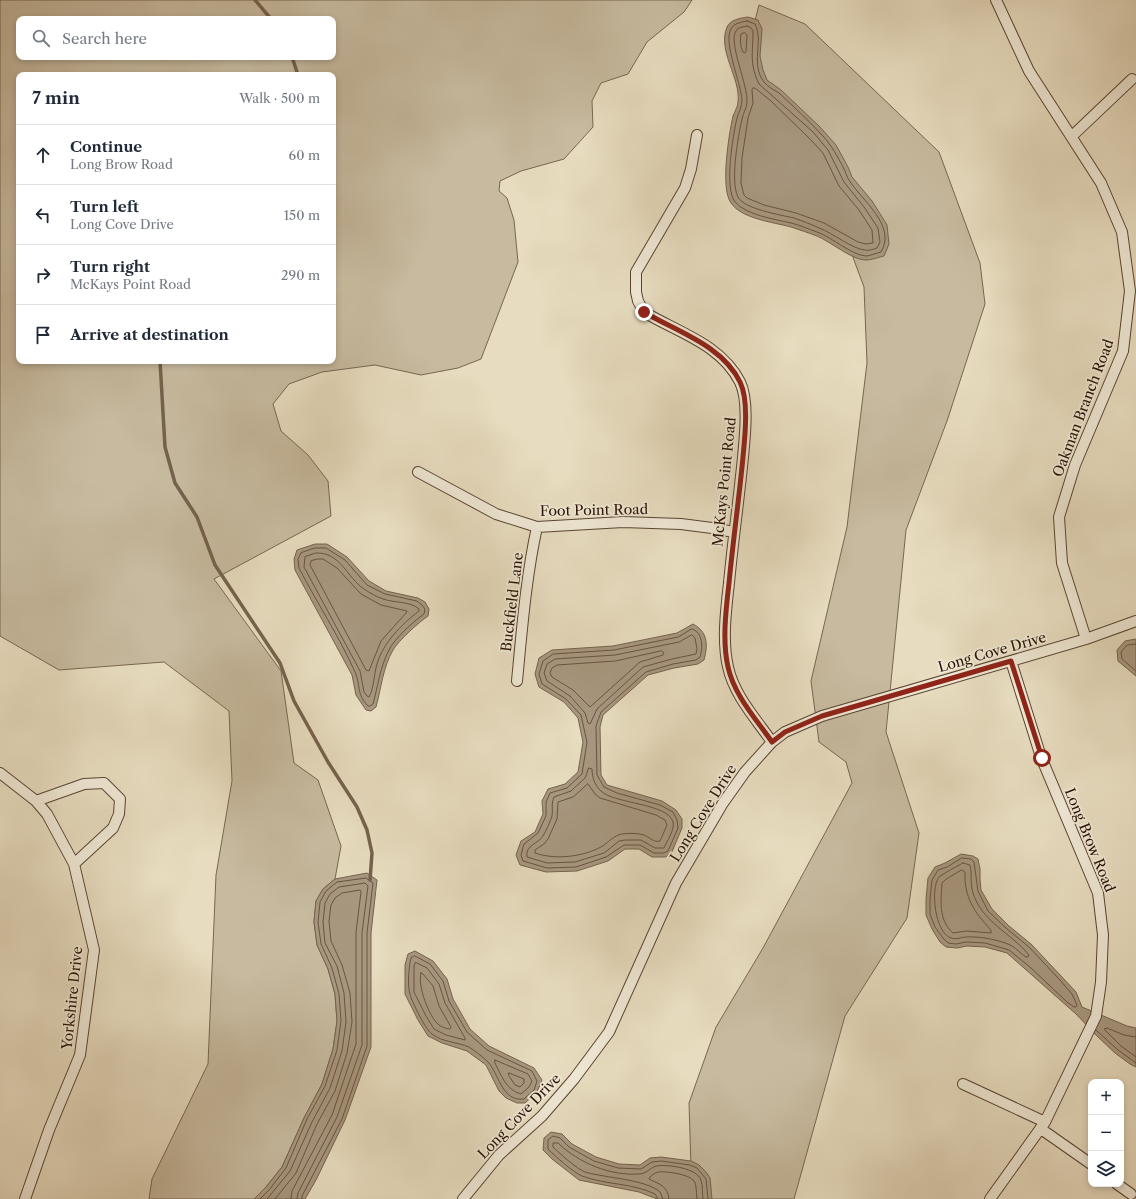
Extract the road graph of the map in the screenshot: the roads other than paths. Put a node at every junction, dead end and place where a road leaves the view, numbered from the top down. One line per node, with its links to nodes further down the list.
1 (996, 0): 4 (street, Oakman Branch Road)
2 (1132, 79): 4 (street)
3 (697, 135): 7 (street, McKays Point Road)
4 (1072, 136): 9 (street, Oakman Branch Road)
5 (418, 472): 6 (street, Foot Point Road)
6 (537, 527): 7 (street, Foot Point Road); 11 (street, Buckfield Lane)
7 (734, 532): 12 (street, McKays Point Road)
8 (1136, 621): 9 (street, Long Cove Drive)
9 (1086, 639): 10 (street, Long Cove Drive)
10 (1011, 661): 12 (street, Long Cove Drive); 17 (street, Long Brow Road)
11 (518, 681)
12 (772, 742): 22 (street, Long Cove Drive)
13 (0, 773): 14 (street, Yorkshire Drive)
14 (36, 801): 15 (street, Yorkshire Drive); 15 (street)
15 (74, 864): 21 (street, Yorkshire Drive)
16 (963, 1084): 17 (street)
17 (1043, 1125): 18 (street); 23 (street, Long Brow Road)
18 (1088, 1162)
19 (1121, 1187): 20 (street)
20 (1131, 1194)
21 (25, 1199)
22 (463, 1199)
23 (990, 1199)

